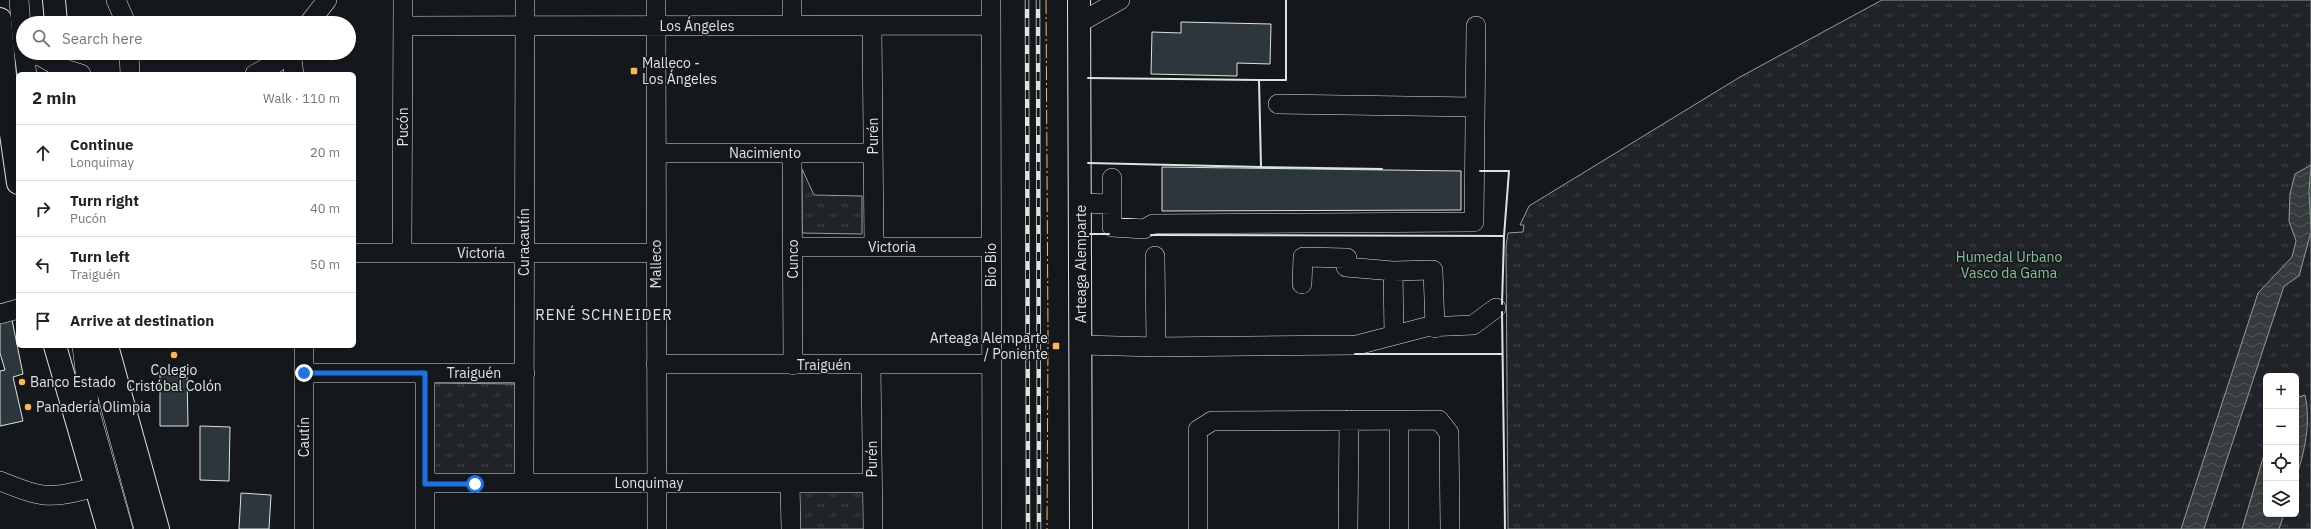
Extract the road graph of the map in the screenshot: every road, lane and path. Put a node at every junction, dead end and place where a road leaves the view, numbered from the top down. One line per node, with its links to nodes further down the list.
1 (18, 0): 12 (street)
2 (30, 0): 13 (street)
3 (116, 0): 14 (street)
4 (326, 0): 15 (street)
5 (403, 0): 17 (street, Pucón)
6 (524, 0): 18 (street, Curacautín)
7 (656, 0): 19 (street, Malleco)
8 (792, 0): 20 (street)
9 (991, 0): 22 (street, Bio Bio)
10 (1079, 0): 16 (main road, Arteaga Alemparte)
11 (1116, 1): 16 (street)
12 (21, 16)
13 (31, 16)
14 (123, 16)
15 (315, 16)
16 (1079, 23): 44 (main road, Arteaga Alemparte)
17 (403, 26): 18 (street, Los Ángeles); 50 (street, Pucón)
18 (524, 26): 19 (street, Los Ángeles); 51 (street, Curacautín)
19 (656, 26): 20 (street, Los Ángeles); 39 (street, Malleco)
20 (792, 26): 21 (street, Los Ángeles)
21 (872, 26): 22 (street, Los Ángeles); 41 (street, Purén)
22 (991, 26): 48 (street, Bio Bio)
23 (1476, 26): 38 (street)
24 (0, 28): 25 (street); 42 (main road)
25 (16, 41)
26 (28, 60): 32 (street)
27 (44, 60): 31 (street)
28 (129, 60): 34 (street)
29 (279, 60): 35 (street)
30 (292, 60): 36 (street)
31 (55, 67): 33 (street)
32 (27, 72)
33 (74, 72)
34 (130, 72)
35 (259, 72)
36 (294, 72)
37 (1278, 104): 38 (street)
38 (1474, 107): 45 (street)
39 (656, 153): 40 (street, Nacimiento); 52 (street, Malleco)
40 (792, 153): 41 (street, Nacimiento); 46 (street, Cunco)
41 (873, 153): 47 (street, Purén)
42 (16, 166)
43 (1112, 178): 45 (street)
44 (1080, 203): 45 (street); 61 (main road, Arteaga Alemparte)
45 (1112, 204)
46 (793, 247): 47 (street, Victoria); 69 (street, Cunco)
47 (874, 247): 48 (street, Victoria)
48 (991, 247): 71 (street, Bio Bio)
49 (356, 253): 50 (street, Victoria)
50 (402, 253): 51 (street, Victoria)
51 (524, 253): 52 (street, Victoria); 74 (street, Curacautín)
52 (656, 253): 68 (street, Malleco)
53 (1155, 256): 62 (street)
54 (1393, 271): 55 (street); 59 (street); 60 (street)
55 (1302, 284)
56 (1496, 308): 59 (street)
57 (16, 310): 58 (street)
58 (0, 314)
59 (1435, 328): 60 (street)
60 (1394, 335): 62 (street)
61 (1082, 345): 62 (street); 94 (main road, Arteaga Alemparte)
62 (1156, 347)
63 (56, 348): 83 (main road)
64 (82, 348): 85 (street)
65 (95, 348): 86 (street)
66 (108, 348): 87 (main road)
67 (304, 348): 72 (street, Cautín)
68 (656, 364): 69 (street, Traiguén); 79 (street, Malleco)
69 (793, 364): 70 (street, Traiguén)
70 (871, 364): 71 (street, Traiguén); 81 (street, Purén)
71 (992, 364): 93 (street, Bio Bio)
72 (304, 373): 73 (street, Traiguén); 88 (street, Cautín)
73 (425, 373): 74 (street, Traiguén); 82 (street)
74 (524, 373): 78 (street, Curacautín)
75 (1349, 420): 76 (street); 95 (street); 96 (street)
76 (1398, 420): 97 (street); 98 (street)
77 (0, 481): 83 (street)
78 (524, 483): 79 (street, Lonquimay); 82 (street, Lonquimay)
79 (657, 483): 80 (street, Lonquimay); 90 (street, Malleco)
80 (790, 483): 81 (street, Lonquimay); 91 (street)
81 (872, 483): 92 (street, Purén)
82 (425, 484): 89 (street)
83 (96, 487): 84 (main road)
84 (108, 529)
85 (123, 529)
86 (144, 529)
87 (158, 529)
88 (304, 529)
89 (425, 529)
90 (657, 529)
91 (791, 529)
92 (873, 529)
93 (992, 529)
94 (1081, 529)
95 (1198, 529)
96 (1348, 529)
97 (1399, 529)
98 (1450, 529)

